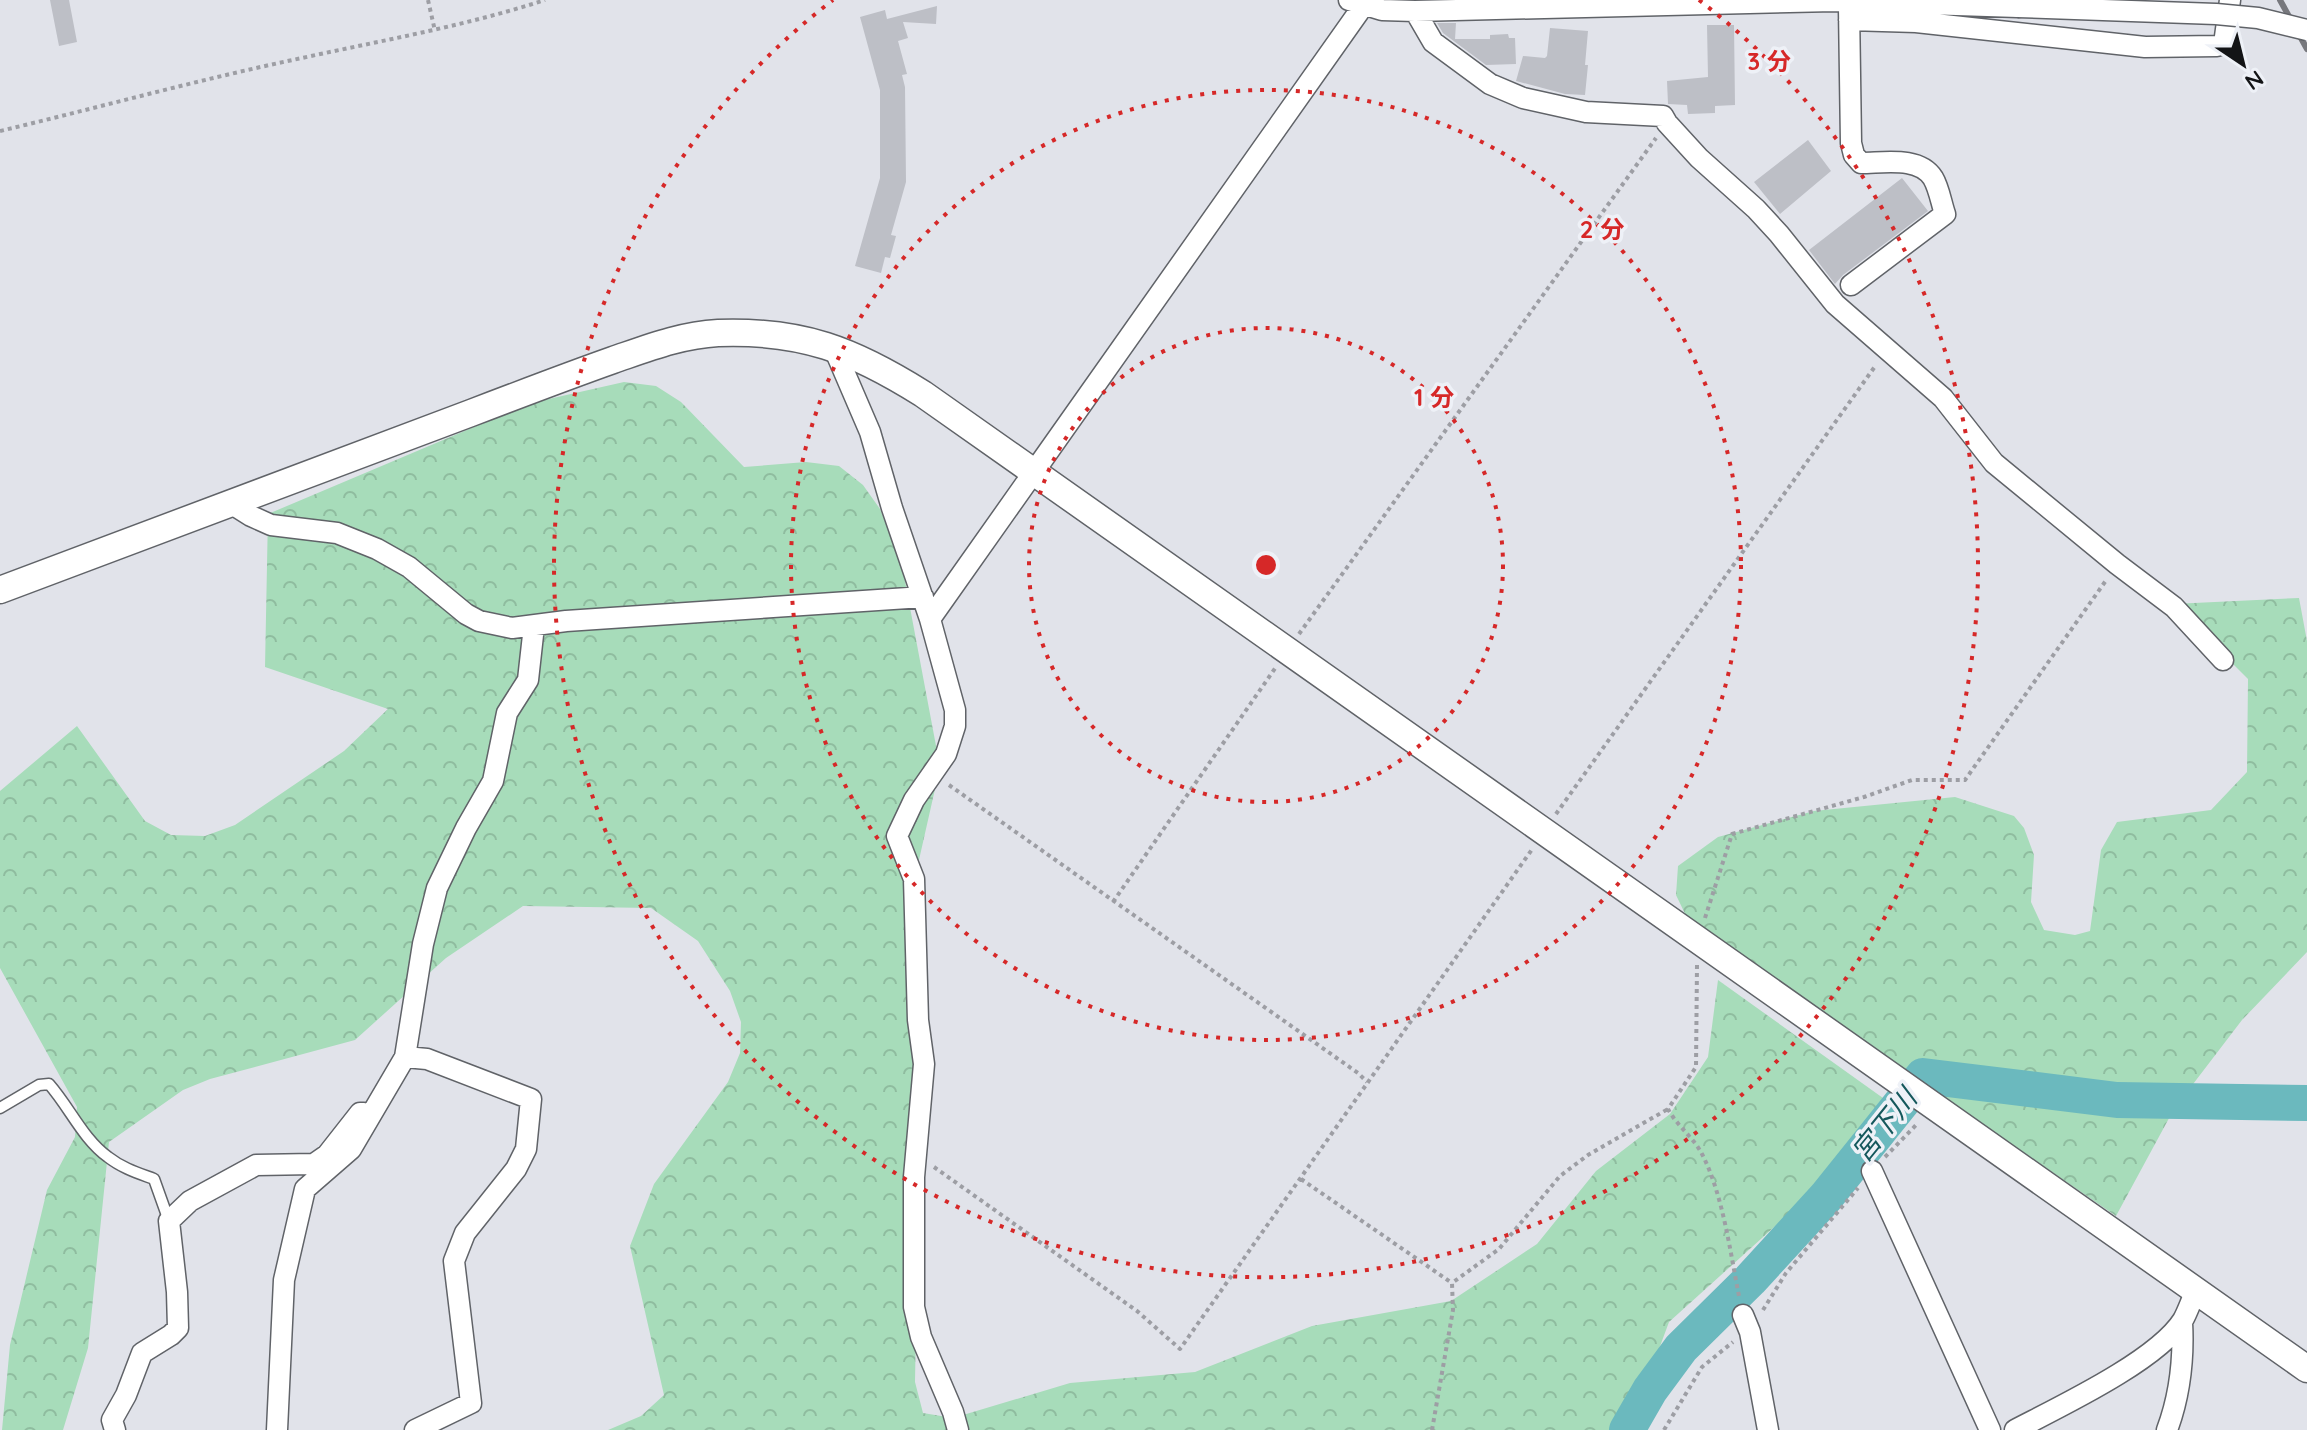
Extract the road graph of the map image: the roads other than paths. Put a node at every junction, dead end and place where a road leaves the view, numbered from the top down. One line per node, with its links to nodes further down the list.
1 (2230, 0): 5 (street)
2 (1713, 2): 4 (street); 5 (street)
3 (1369, 4): 6 (street); 10 (street)
4 (1526, 4): 6 (street)
5 (1852, 6): 7 (street, bridge); 8 (street)
6 (1415, 11): 16 (street)
7 (2307, 30)
8 (1851, 285)
9 (833, 346): 10 (street); 11 (street); 13 (street)
10 (1034, 473): 14 (street); 22 (street)
11 (232, 504): 12 (street); 15 (street)
12 (0, 590)
13 (923, 597): 14 (street); 15 (street)
14 (930, 619): 29 (street)
15 (534, 626): 17 (street)
16 (2223, 660)
17 (405, 1057): 19 (street); 28 (street)
18 (0, 1108): 21 (lane)
19 (374, 1113): 21 (street); 27 (street)
20 (1872, 1171): 31 (street)
21 (169, 1221): 26 (street)
22 (2196, 1291): 23 (street); 25 (street)
23 (2182, 1322): 32 (street); 33 (street)
24 (1746, 1324): 30 (street)
25 (2307, 1369)
26 (115, 1430)
27 (277, 1430)
28 (415, 1430)
29 (958, 1430)
30 (1768, 1430)
31 (1990, 1430)
32 (2015, 1430)
33 (2167, 1430)

